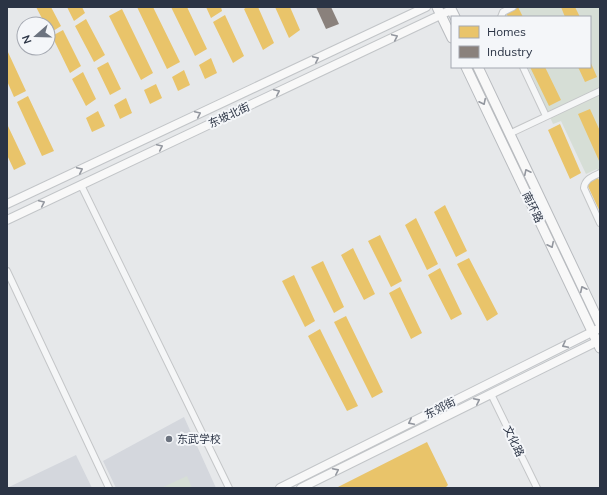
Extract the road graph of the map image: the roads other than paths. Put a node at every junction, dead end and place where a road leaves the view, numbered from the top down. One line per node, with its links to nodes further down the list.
1 (426, 7): 15 (main road, 东坡北街, one-way to 1)
2 (513, 7): 5 (street)
3 (439, 11): 4 (main road, 东坡北街); 6 (highway); 14 (main road, 东坡北街, one-way to 3)
4 (452, 11)
5 (501, 16)
6 (451, 36)
7 (466, 68): 20 (highway, 南环路, one-way to 20)
8 (478, 68): 12 (highway, 南环路)
9 (523, 68): 11 (street)
10 (600, 91): 11 (street)
11 (546, 116): 12 (street)
12 (509, 134): 19 (highway, 南环路, one-way to 12)
13 (600, 173): 17 (street)
14 (81, 185): 16 (main road, 东坡北街, one-way to 14); 24 (street)
15 (7, 204)
16 (7, 220)
17 (600, 223)
18 (7, 271): 23 (street)
19 (600, 324)
20 (596, 330): 21 (highway, 南环路); 25 (main road, 东郊街, one-way to 25)
21 (599, 343): 22 (main road, 东郊街)
22 (491, 394): 26 (main road, 东郊街, one-way to 22); 27 (street, 文化路)
23 (109, 488)
24 (229, 488)
25 (280, 488)
26 (301, 488)
27 (537, 488)

